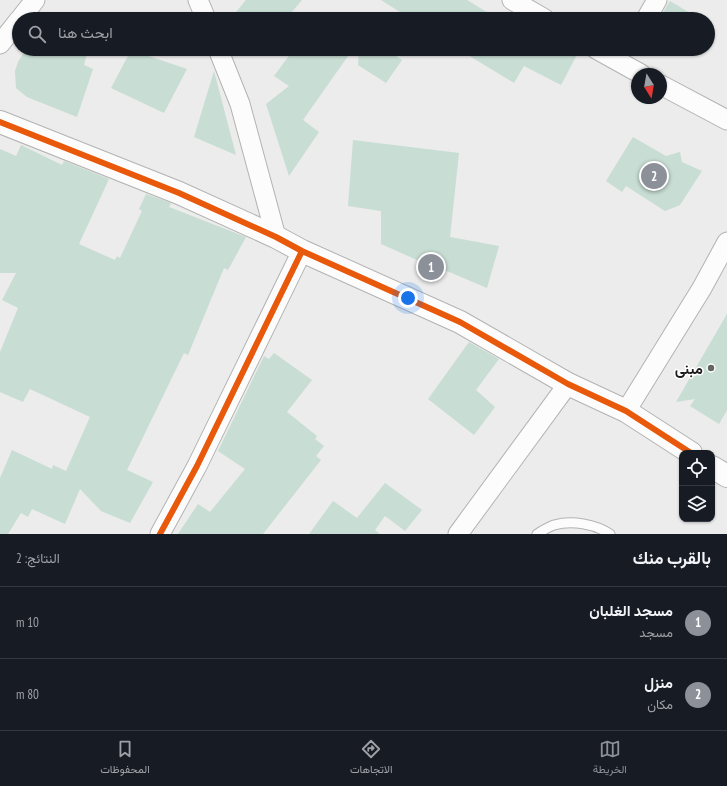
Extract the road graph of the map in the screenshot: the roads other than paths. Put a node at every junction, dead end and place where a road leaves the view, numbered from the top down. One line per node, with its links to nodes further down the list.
1 (36, 0): 5 (street)
2 (198, 0): 6 (street)
3 (512, 0): 7 (street)
4 (657, 0): 8 (street)
5 (26, 12)
6 (203, 12)
7 (533, 12)
8 (650, 12)
9 (12, 30): 10 (street)
10 (0, 44)
11 (221, 56): 17 (street)
12 (624, 56): 13 (street)
13 (635, 68)
14 (667, 88): 15 (street)
15 (727, 120)
16 (0, 122): 17 (street)
17 (276, 237): 19 (street)
18 (727, 242): 21 (street)
19 (302, 252): 20 (street); 25 (street)
20 (568, 384): 21 (street); 26 (street)
21 (626, 410): 22 (street)
22 (686, 450)
23 (715, 469): 24 (street)
24 (727, 476)
25 (160, 534)
26 (458, 534)
27 (537, 534): 28 (lane)
28 (610, 534)

